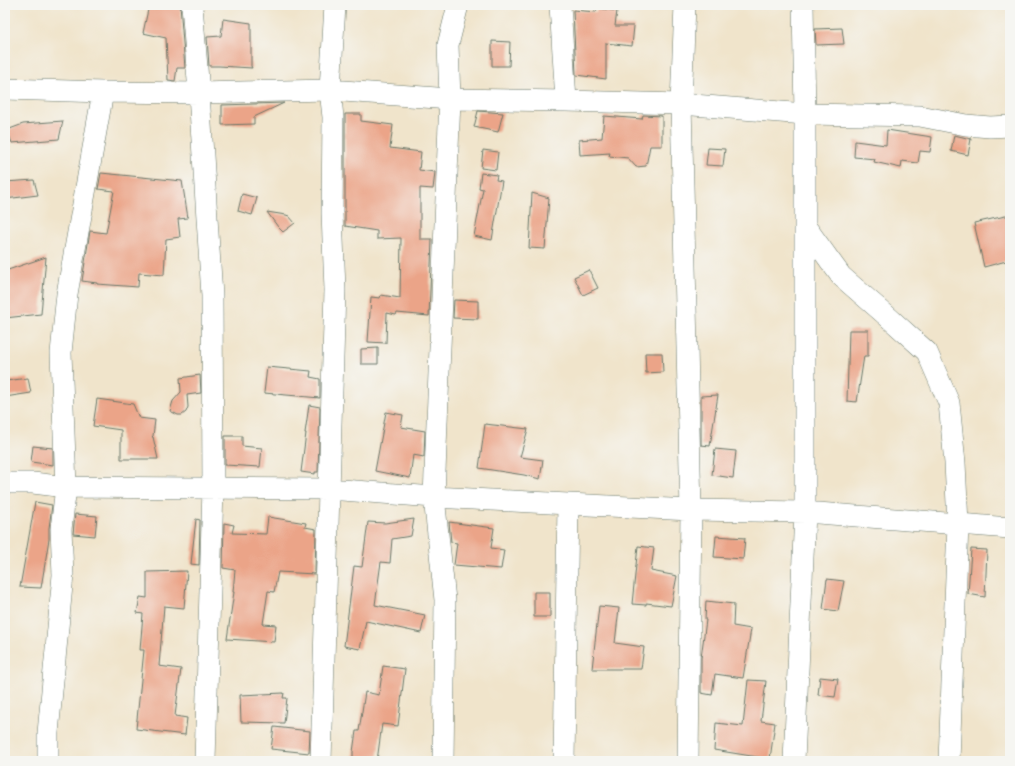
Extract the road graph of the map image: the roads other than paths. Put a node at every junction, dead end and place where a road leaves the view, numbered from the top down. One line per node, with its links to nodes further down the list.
1 (192, 5): 10 (street)
2 (335, 5): 8 (street)
3 (458, 5): 11 (street)
4 (560, 5): 12 (street)
5 (685, 5): 13 (street)
6 (802, 5): 14 (street)
7 (5, 89): 9 (street)
8 (330, 90): 10 (street); 11 (street); 20 (street)
9 (103, 92): 10 (street); 18 (street)
10 (199, 93): 19 (street)
11 (450, 99): 12 (street); 21 (street)
12 (566, 101): 13 (street)
13 (681, 104): 14 (street); 23 (street)
14 (805, 114): 15 (street); 16 (street)
15 (1010, 126)
16 (805, 226): 24 (street); 25 (street)
17 (5, 483): 18 (street)
18 (66, 487): 19 (street); 27 (street)
19 (212, 488): 20 (street); 28 (street)
20 (329, 489): 21 (street); 29 (street)
21 (434, 497): 22 (street); 30 (street)
22 (568, 504): 23 (street); 31 (street)
23 (691, 510): 24 (street); 32 (street)
24 (805, 512): 25 (street); 33 (street)
25 (958, 524): 26 (street); 34 (street)
26 (1010, 528)
27 (48, 761)
28 (205, 761)
29 (321, 761)
30 (443, 761)
31 (564, 761)
32 (688, 761)
33 (794, 761)
34 (949, 761)

